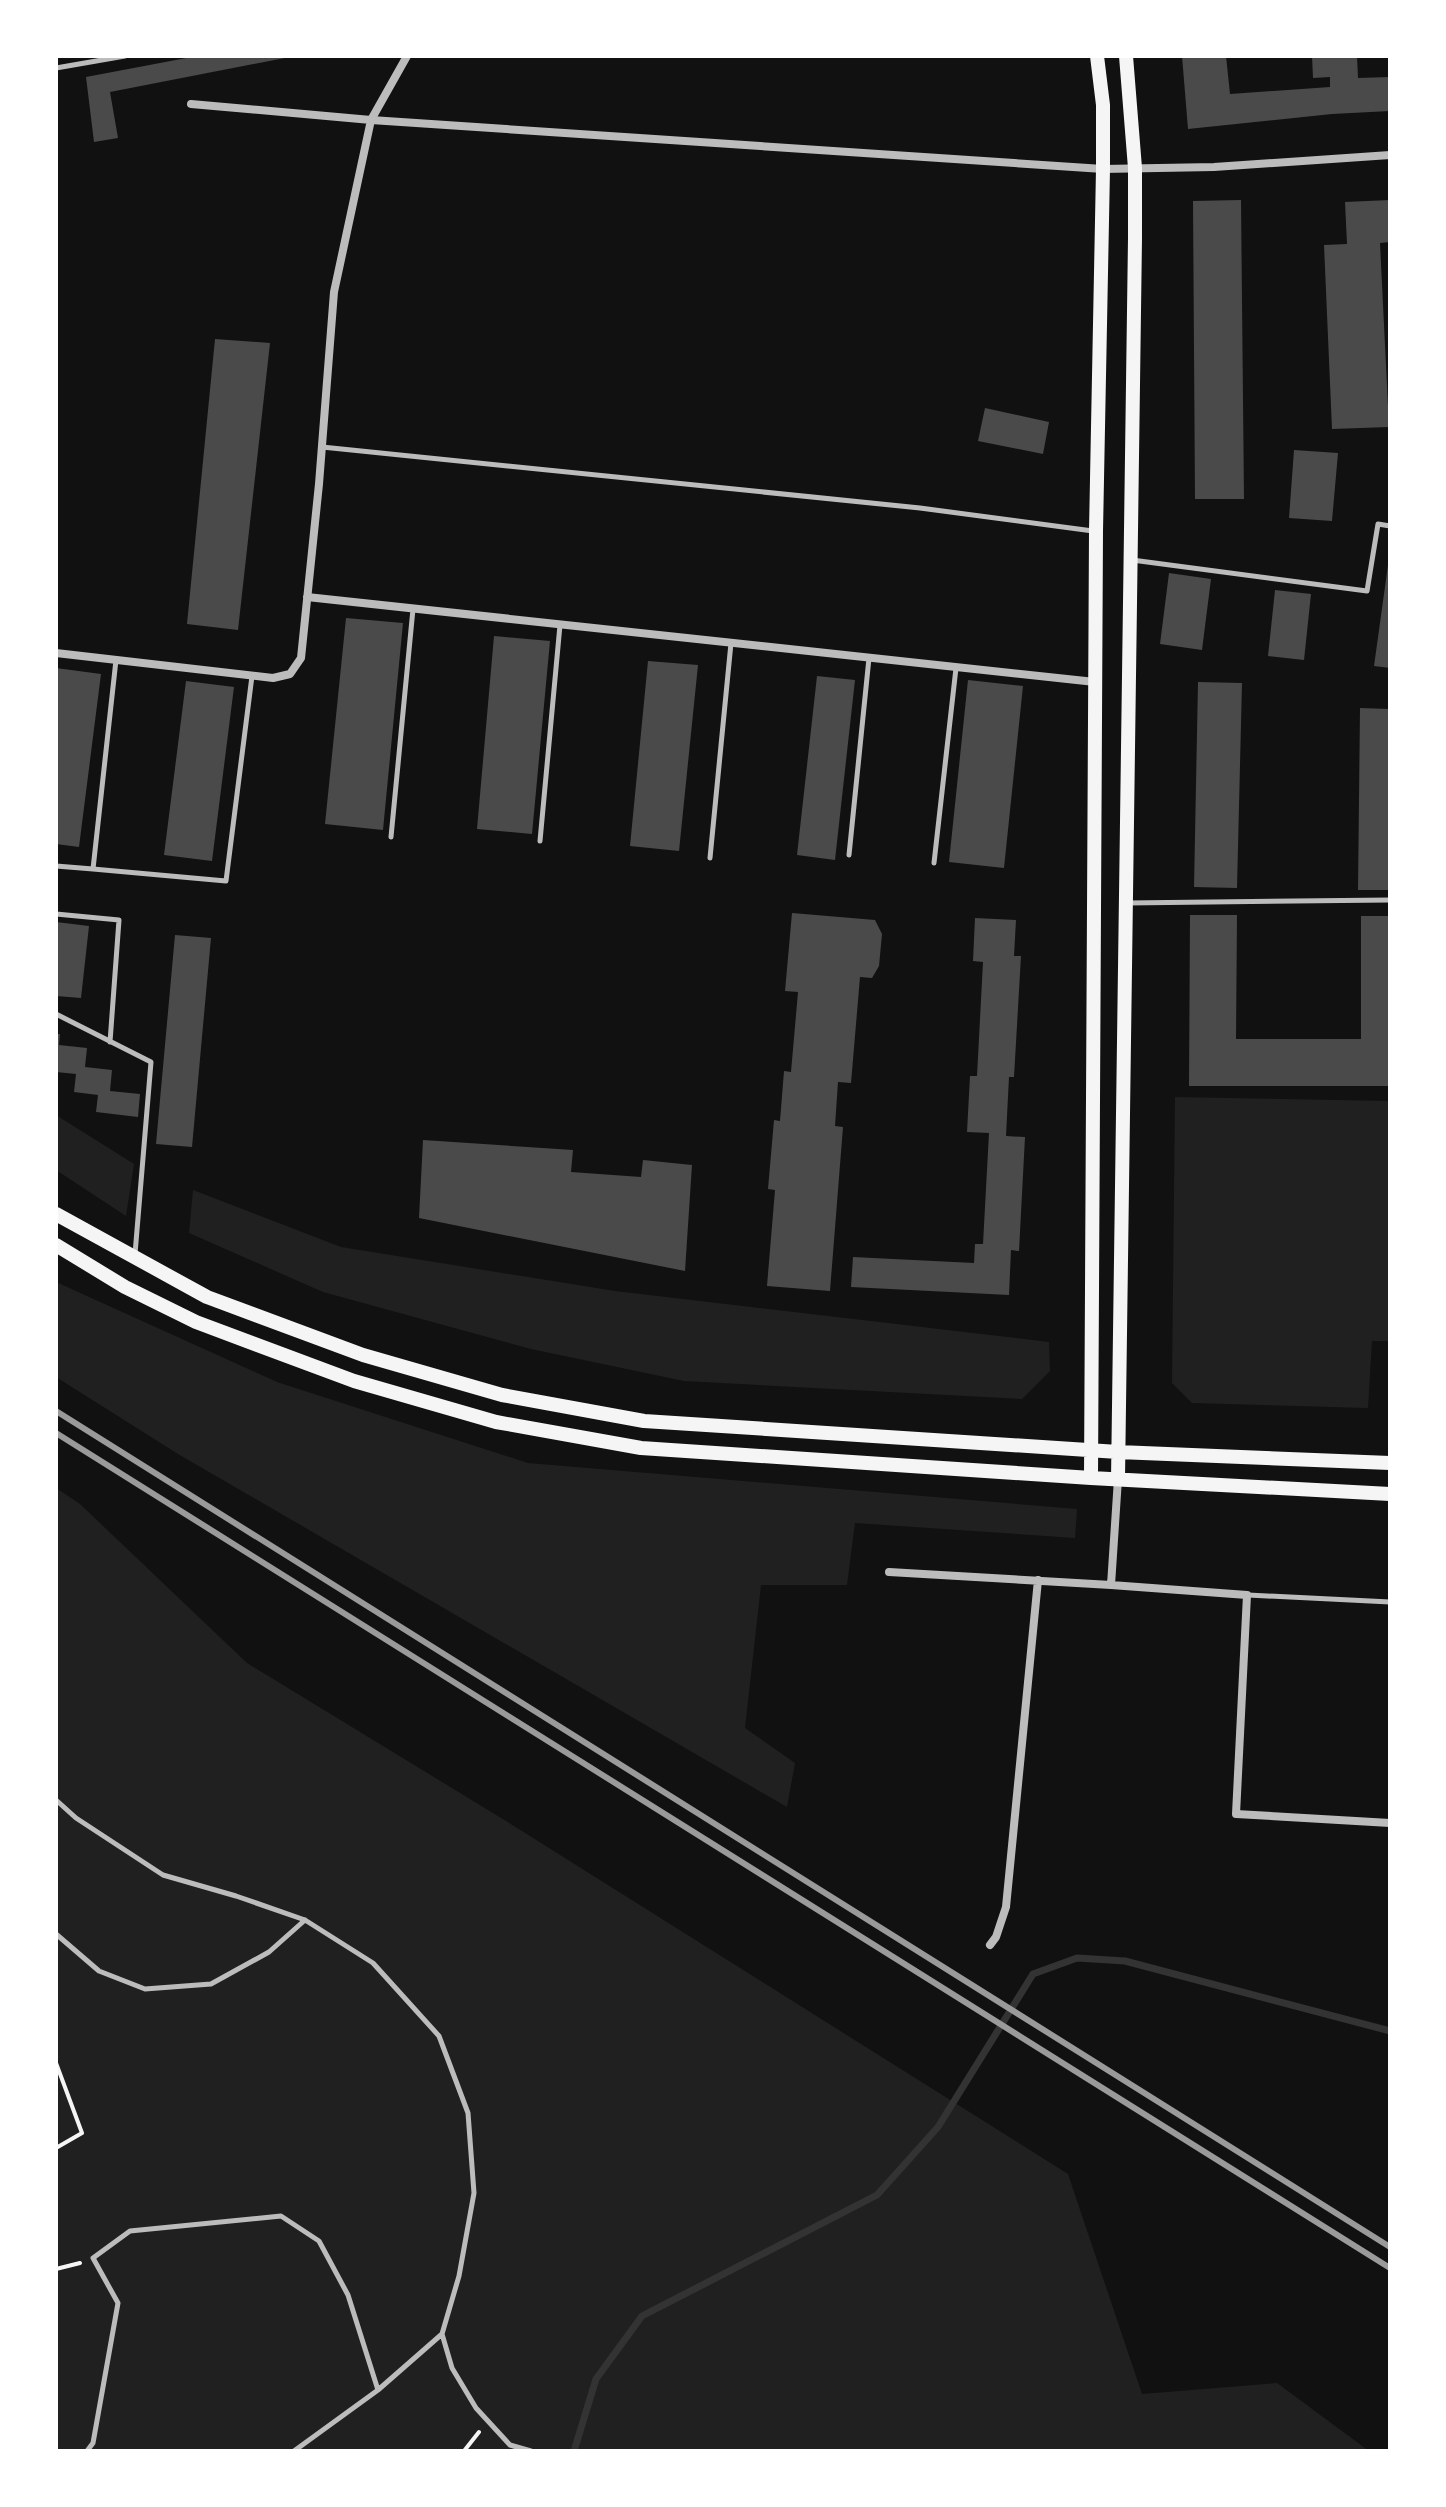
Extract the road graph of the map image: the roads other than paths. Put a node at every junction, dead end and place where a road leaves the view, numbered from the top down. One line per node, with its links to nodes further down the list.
1 (125, 56): 5 (lane)
2 (407, 56): 7 (street)
3 (1097, 56): 10 (main road)
4 (1126, 56): 9 (main road)
5 (56, 68)
6 (191, 104): 7 (street)
7 (371, 120): 10 (street); 11 (street)
8 (1390, 155): 9 (street)
9 (1135, 168): 10 (street); 14 (main road)
10 (1103, 169): 13 (main road)
11 (322, 447): 13 (lane); 15 (street)
12 (1390, 526): 14 (lane)
13 (1096, 531): 24 (main road)
14 (1131, 560): 33 (main road)
15 (307, 597): 16 (street); 23 (street)
16 (413, 609): 17 (street); 25 (lane)
17 (560, 625): 18 (street); 26 (lane)
18 (731, 642): 20 (street); 28 (lane)
19 (56, 653): 21 (street)
20 (869, 658): 22 (street); 27 (lane)
21 (116, 660): 23 (street); 31 (lane)
22 (956, 667): 24 (street); 29 (lane)
23 (252, 675): 31 (lane)
24 (1095, 682): 40 (main road)
25 (391, 837)
26 (540, 841)
27 (849, 855)
28 (710, 858)
29 (934, 863)
30 (56, 866): 31 (lane)
31 (93, 869)
32 (1390, 900): 33 (lane)
33 (1126, 903): 41 (main road)
34 (56, 914): 36 (lane)
35 (56, 1014): 36 (lane)
36 (110, 1042): 39 (lane)
37 (56, 1214): 39 (main road)
38 (56, 1245): 43 (main road)
39 (134, 1259): 40 (main road)
40 (1091, 1450): 41 (main road); 43 (main road)
41 (1118, 1452): 42 (main road); 44 (main road)
42 (1390, 1463)
43 (1091, 1478): 44 (main road)
44 (1118, 1479): 45 (main road); 48 (street)
45 (1390, 1494)
46 (889, 1572): 47 (street)
47 (1038, 1580): 48 (street); 55 (street)
48 (1111, 1585): 49 (street)
49 (1247, 1595): 50 (lane); 52 (street)
50 (1390, 1602)
51 (56, 1800): 53 (lane)
52 (1390, 1823)
53 (305, 1920): 54 (lane); 56 (lane)
54 (56, 1934)
55 (990, 1945)
56 (442, 2334): 57 (lane); 60 (lane)
57 (378, 2390): 58 (lane); 59 (lane)
58 (87, 2451)
59 (294, 2451)
60 (531, 2451)

